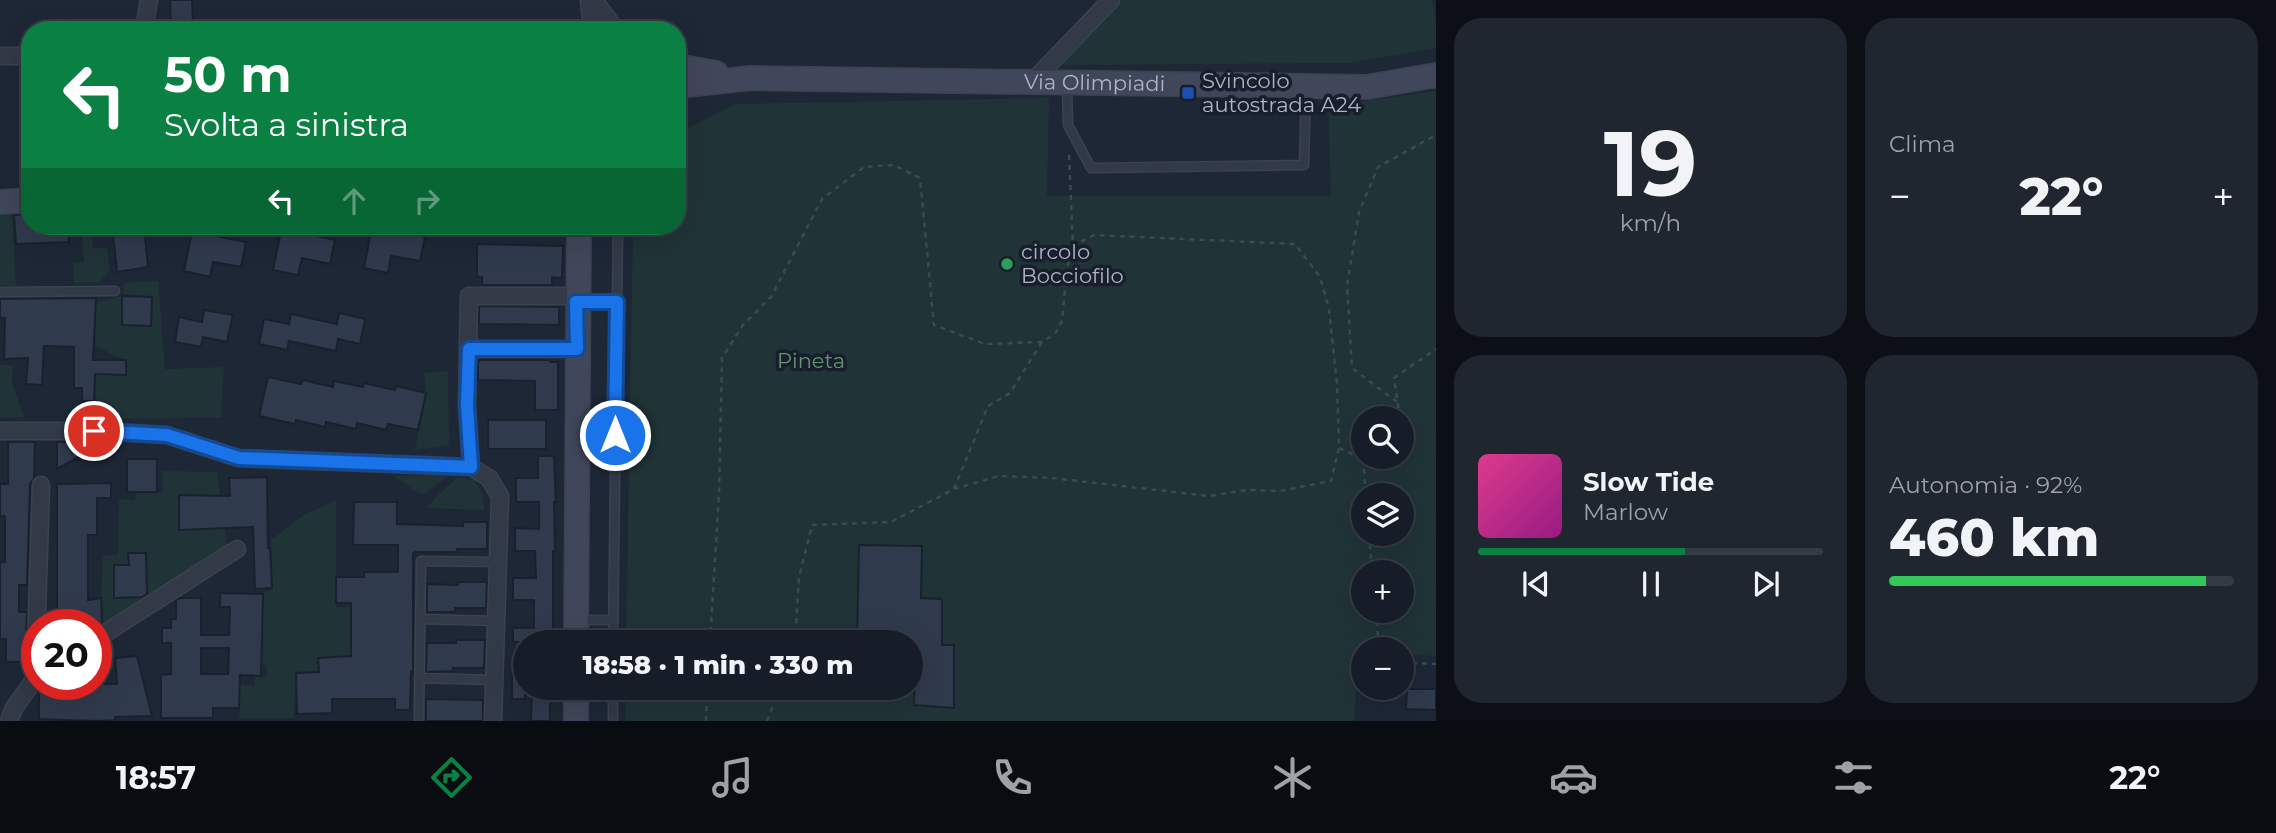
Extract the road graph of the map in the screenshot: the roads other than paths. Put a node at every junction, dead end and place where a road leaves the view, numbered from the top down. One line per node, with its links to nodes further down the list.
1 (149, 0): 5 (street)
2 (589, 0): 6 (street)
3 (594, 0): 7 (street)
4 (1111, 0): 13 (street)
5 (146, 21)
6 (591, 21)
7 (609, 21)
8 (0, 56): 9 (street)
9 (21, 56)
10 (686, 67): 12 (street, Via Olimpiadi)
11 (1436, 75): 16 (street, Via Olimpiadi)
12 (751, 78): 13 (street, Via Olimpiadi); 15 (street, Via Olimpiadi)
13 (1032, 82): 14 (street, Via Olimpiadi)
14 (1067, 83): 16 (street, Via Olimpiadi); 16 (lane)
15 (686, 85)
16 (1306, 86)
17 (21, 201): 18 (street)
18 (0, 202)
19 (579, 235): 23 (street)
20 (618, 235): 24 (lane)
21 (115, 291): 22 (lane)
22 (0, 292)
23 (577, 299): 24 (lane); 25 (street); 26 (street)
24 (617, 302): 34 (lane)
25 (469, 349): 26 (street); 28 (street)
26 (577, 349): 37 (street)
27 (0, 431): 28 (street)
28 (471, 467): 31 (street)
29 (41, 485): 32 (street)
30 (237, 549): 36 (street)
31 (499, 562): 33 (lane); 35 (street)
32 (38, 609)
33 (420, 620): 35 (lane); 40 (lane)
34 (613, 620): 38 (lane); 39 (lane)
35 (497, 621): 41 (street)
36 (112, 629)
37 (576, 630)
38 (579, 630)
39 (613, 630)
40 (419, 678): 41 (lane); 46 (lane)
41 (495, 680): 47 (street)
42 (21, 698): 45 (street)
43 (576, 700): 48 (street)
44 (613, 700): 49 (lane)
45 (9, 721)
46 (419, 721)
47 (493, 721)
48 (576, 721)
49 (613, 721)

